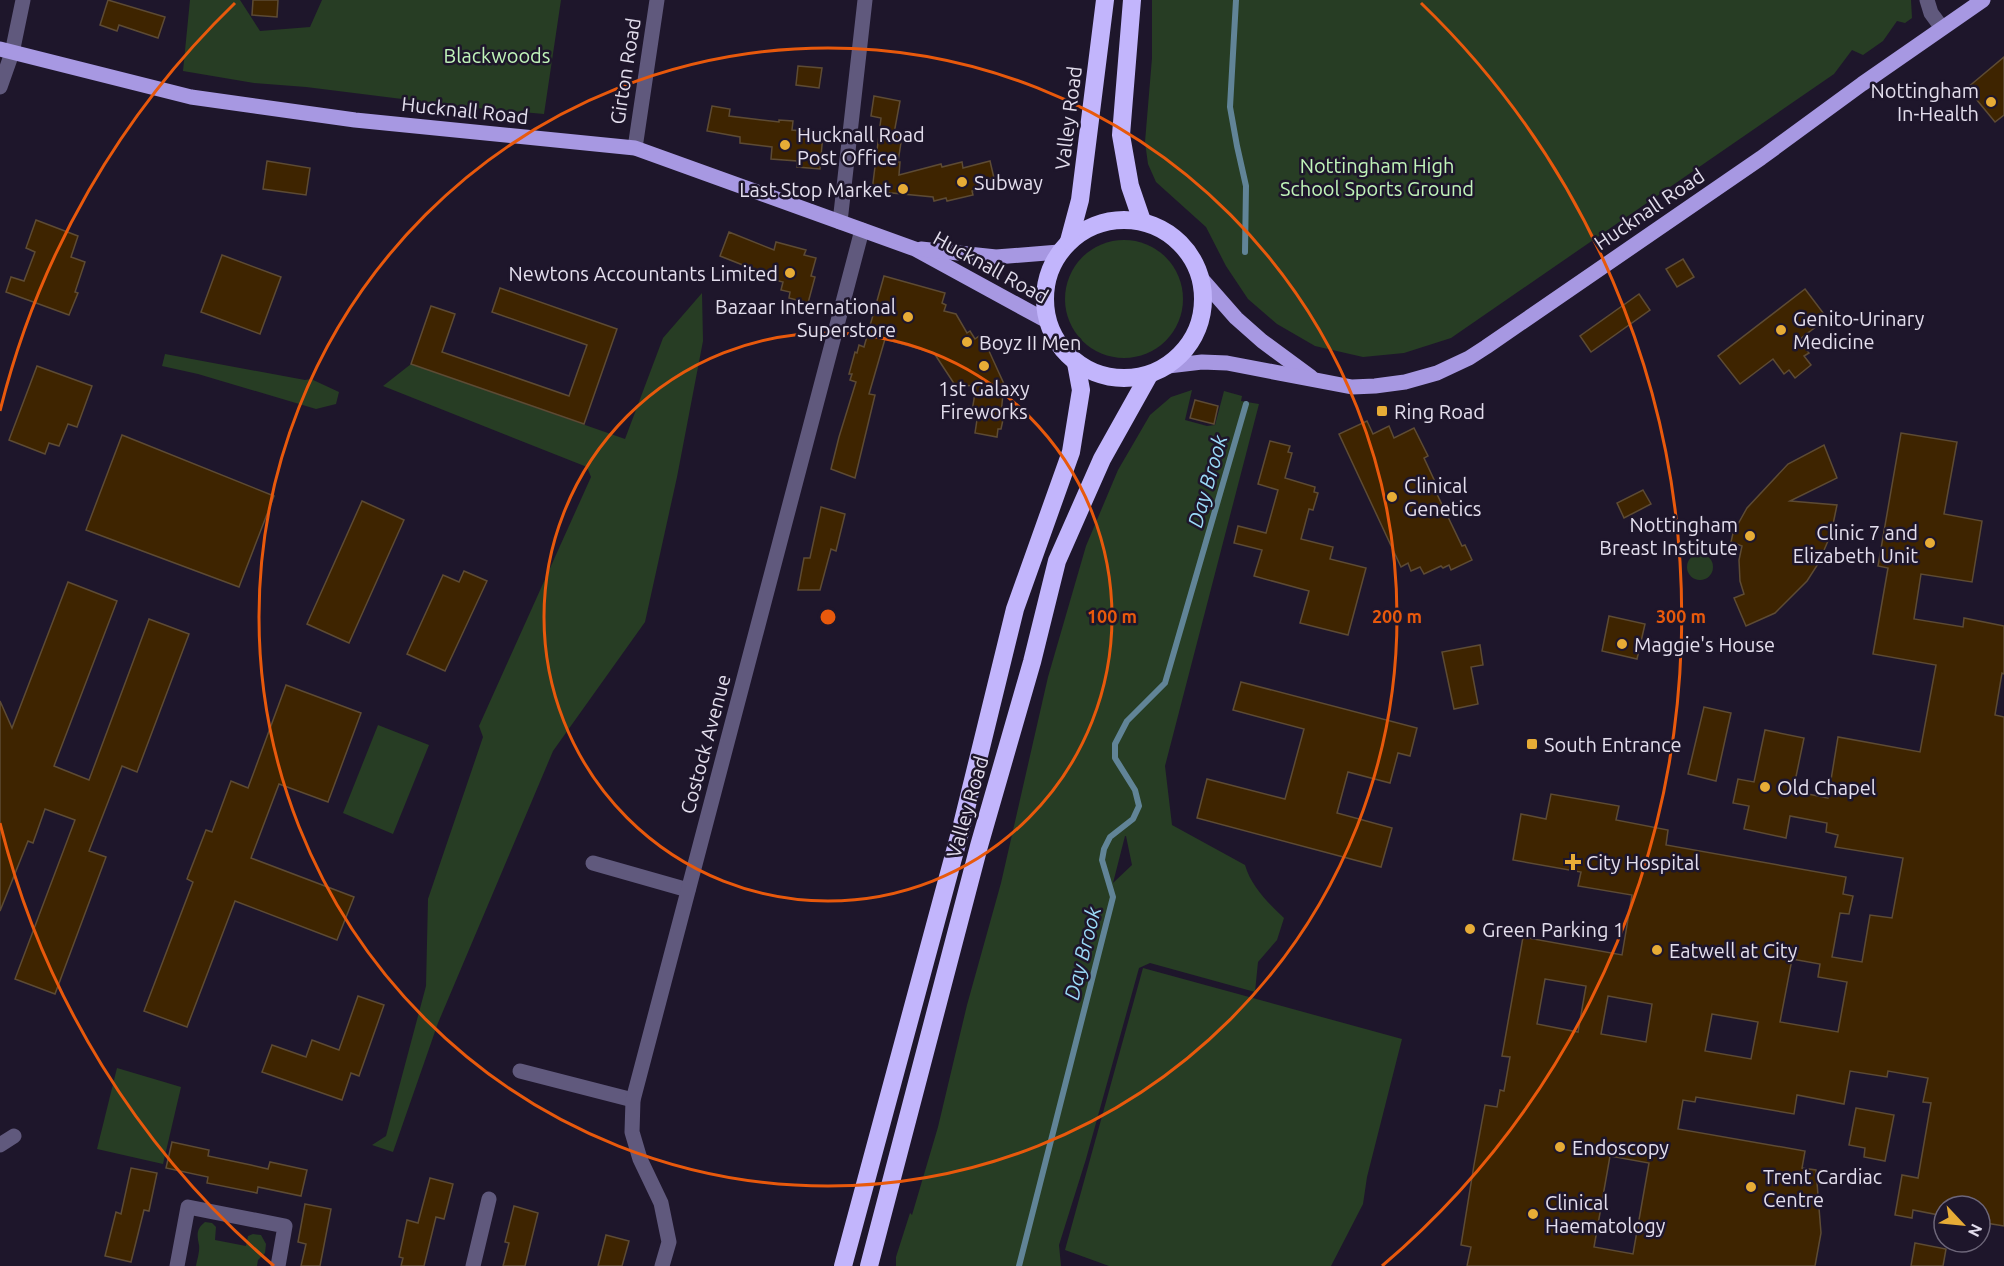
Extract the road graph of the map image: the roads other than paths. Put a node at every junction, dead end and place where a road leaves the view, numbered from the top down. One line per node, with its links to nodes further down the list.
1 (22, 0): 9 (street)
2 (657, 0): 11 (street, Girton Road)
3 (865, 0): 13 (street)
4 (1105, 0): 15 (highway, Valley Road)
5 (1132, 0): 12 (highway)
6 (1927, 0): 8 (street)
7 (1983, 0): 8 (main road, Hucknall Road)
8 (1942, 28): 22 (main road, Hucknall Road)
9 (6, 51): 10 (street); 11 (main road, Hucknall Road)
10 (0, 87)
11 (634, 148): 13 (main road, Hucknall Road)
12 (1142, 221): 15 (highway); 17 (highway)
13 (840, 222): 14 (main road, Hucknall Road)
14 (862, 230): 16 (main road, Hucknall Road); 24 (street, Costock Avenue)
15 (1064, 246): 16 (main road, Hucknall Road); 18 (highway)
16 (915, 249): 18 (main road, Hucknall Road)
17 (1200, 277): 20 (highway); 22 (main road, Hucknall Road)
18 (1047, 321): 19 (highway)
19 (1076, 363): 21 (highway); 34 (highway, Valley Road)
20 (1168, 366): 21 (highway); 22 (main road, Hucknall Road)
21 (1149, 375): 35 (highway, Valley Road)
22 (1313, 379)
23 (593, 863): 24 (street)
24 (688, 890): 26 (street, Costock Avenue)
25 (520, 1071): 26 (street)
26 (633, 1100): 33 (street, Costock Avenue)
27 (14, 1136): 28 (street)
28 (0, 1145)
29 (489, 1199): 32 (street)
30 (177, 1266): 31 (street)
31 (278, 1266)
32 (473, 1266)
33 (662, 1266)
34 (843, 1266)
35 (869, 1266)

